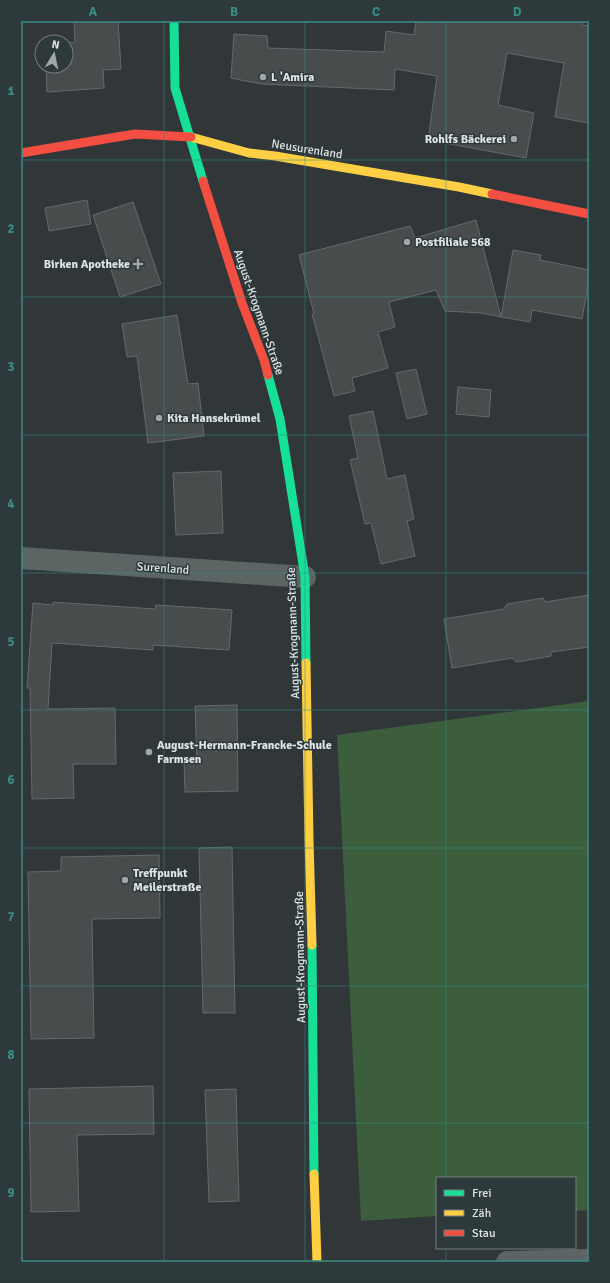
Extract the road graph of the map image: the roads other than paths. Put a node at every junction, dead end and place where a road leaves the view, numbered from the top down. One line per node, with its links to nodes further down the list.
1 (174, 21): 2 (main road, August-Krogmann-Straße)
2 (189, 138): 3 (main road, Neusurenland); 4 (main road, Neusurenland); 6 (main road, August-Krogmann-Straße)
3 (21, 153)
4 (589, 214)
5 (21, 558): 6 (street, Surenland)
6 (305, 577): 8 (main road, August-Krogmann-Straße)
7 (589, 1260): 9 (street)
8 (317, 1262)
9 (507, 1262)

